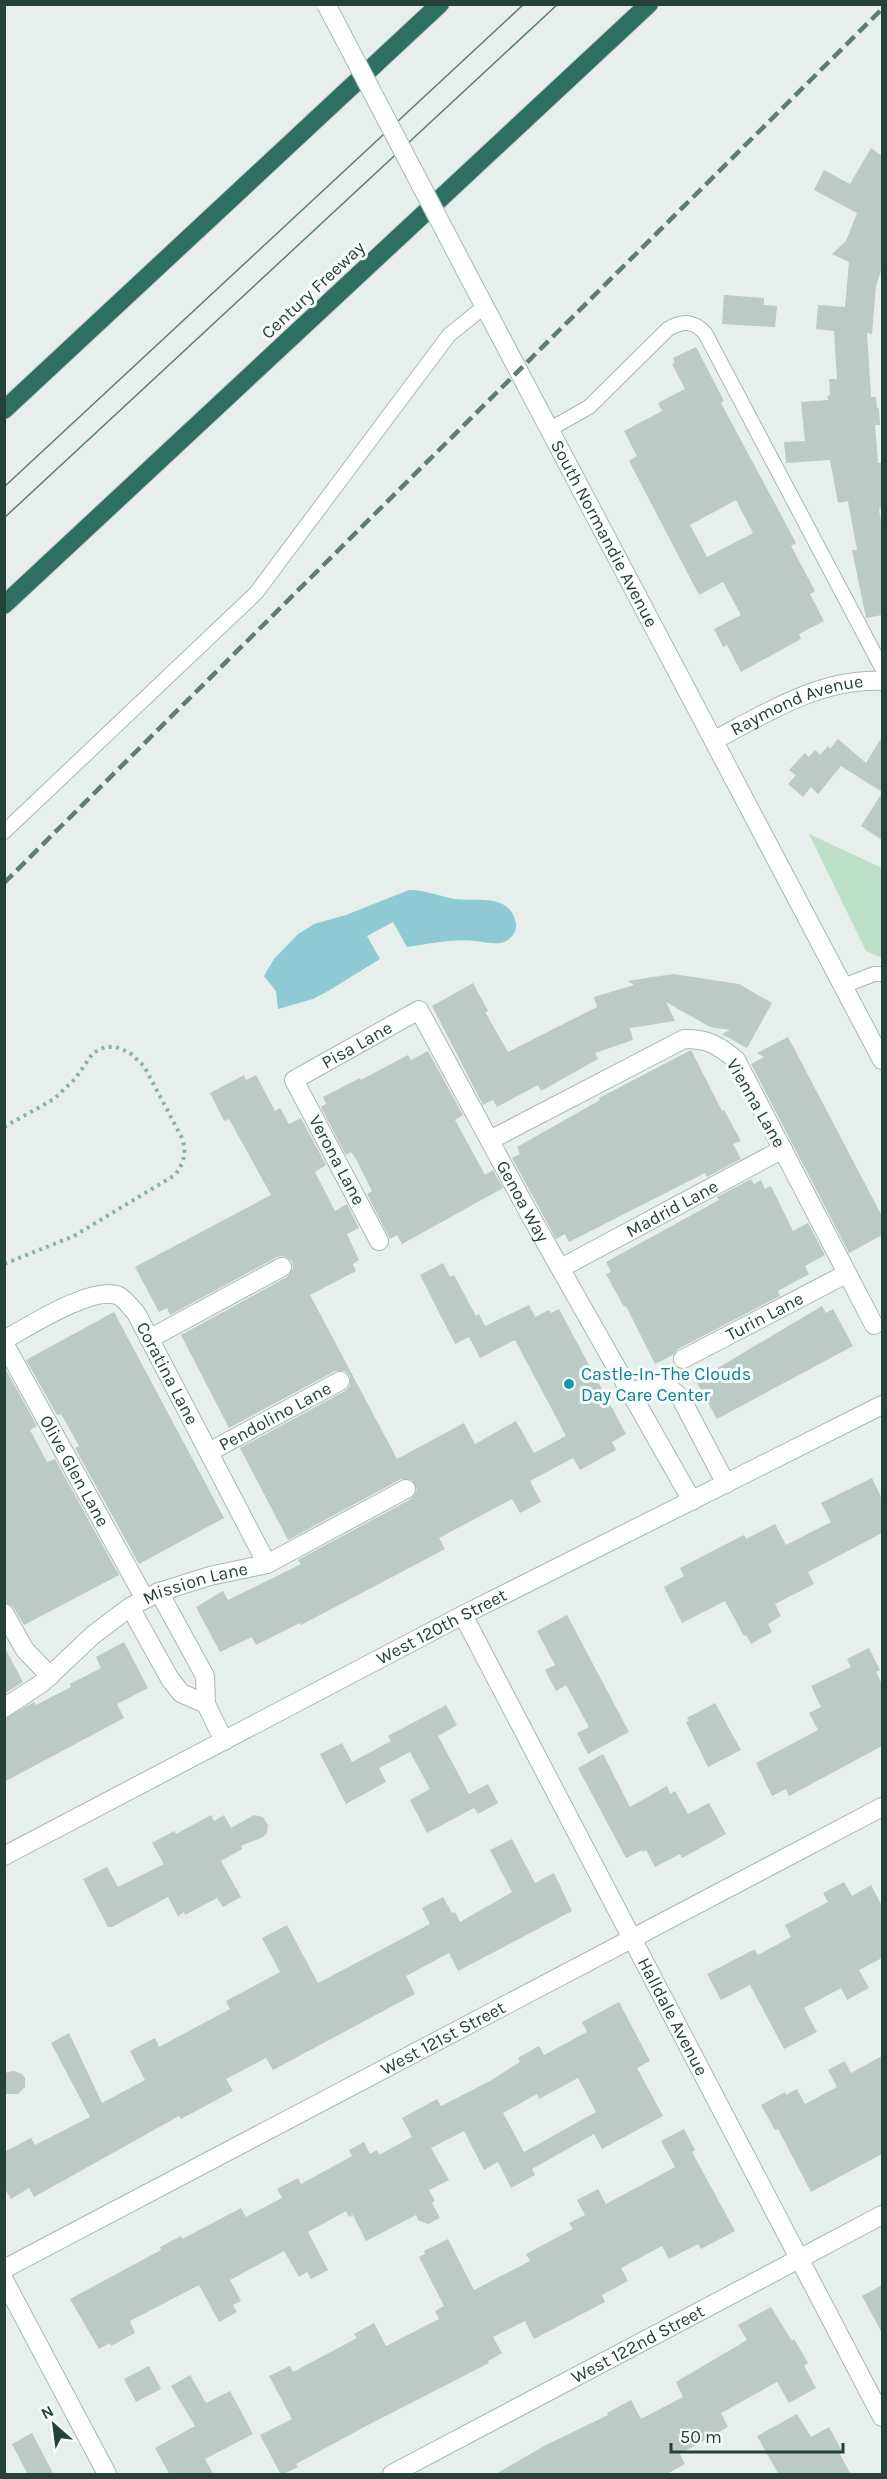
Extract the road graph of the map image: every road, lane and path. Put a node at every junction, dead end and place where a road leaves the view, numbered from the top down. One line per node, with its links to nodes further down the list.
1 (326, 4): 4 (street, South Normandie Avenue, bridge)
2 (440, 4): 5 (highway)
3 (650, 4): 7 (highway, Century Freeway)
4 (485, 306): 6 (street, South Normandie Avenue); 11 (lane)
5 (4, 410)
6 (550, 429): 8 (lane); 10 (street, South Normandie Avenue)
7 (4, 605)
8 (882, 668)
9 (882, 681): 10 (street, Raymond Avenue)
10 (715, 740): 13 (street, South Normandie Avenue)
11 (4, 832)
12 (882, 974): 13 (lane)
13 (843, 986): 15 (street, South Normandie Avenue)
14 (419, 1010): 16 (street, Pisa Lane); 18 (street, Genoa Way)
15 (882, 1060)
16 (294, 1080): 20 (street, Verona Lane)
17 (4, 1127): 21 (path)
18 (490, 1140): 19 (street, Vienna Lane); 23 (street, Genoa Way)
19 (783, 1149): 23 (street, Madrid Lane); 24 (street, Vienna Lane)
20 (379, 1241)
21 (4, 1264)
22 (282, 1267): 26 (street)
23 (561, 1268): 30 (street, Genoa Way)
24 (846, 1274): 25 (street, Vienna Lane); 28 (street, Turin Lane)
25 (874, 1325)
26 (149, 1339): 27 (street, Coratina Lane); 32 (street, Coratina Lane)
27 (4, 1341): 37 (street, Olive Glen Lane)
28 (683, 1359)
29 (340, 1381): 32 (street, Pendolino Lane)
30 (630, 1392): 33 (street); 35 (street, Genoa Way)
31 (882, 1405): 33 (street, West 120th Street)
32 (209, 1452): 36 (street, Coratina Lane)
33 (726, 1484): 35 (street, West 120th Street)
34 (406, 1489): 36 (street, Mission Lane)
35 (692, 1501): 39 (street, West 120th Street)
36 (267, 1564): 37 (street, Mission Lane)
37 (144, 1599): 40 (street, Mission Lane); 41 (street, Olive Glen Lane); 41 (street, Olive Glen Lane)
38 (4, 1613): 40 (street)
39 (463, 1615): 43 (street, West 120th Street); 46 (street, Halldale Avenue)
40 (50, 1676): 42 (street, Mission Lane)
41 (206, 1704): 43 (street, Olive Glen Lane)
42 (4, 1708)
43 (224, 1741): 45 (street, West 120th Street)
44 (882, 1807): 46 (street, West 121st Street)
45 (4, 1856)
46 (632, 1938): 48 (street, Halldale Avenue); 49 (street, West 121st Street)
47 (882, 2215): 48 (street, West 122nd Street)
48 (800, 2260): 51 (street, Halldale Avenue); 53 (street, West 122nd Street)
49 (4, 2269)
50 (4, 2280): 52 (street)
51 (882, 2417)
52 (107, 2475)
53 (392, 2475)

